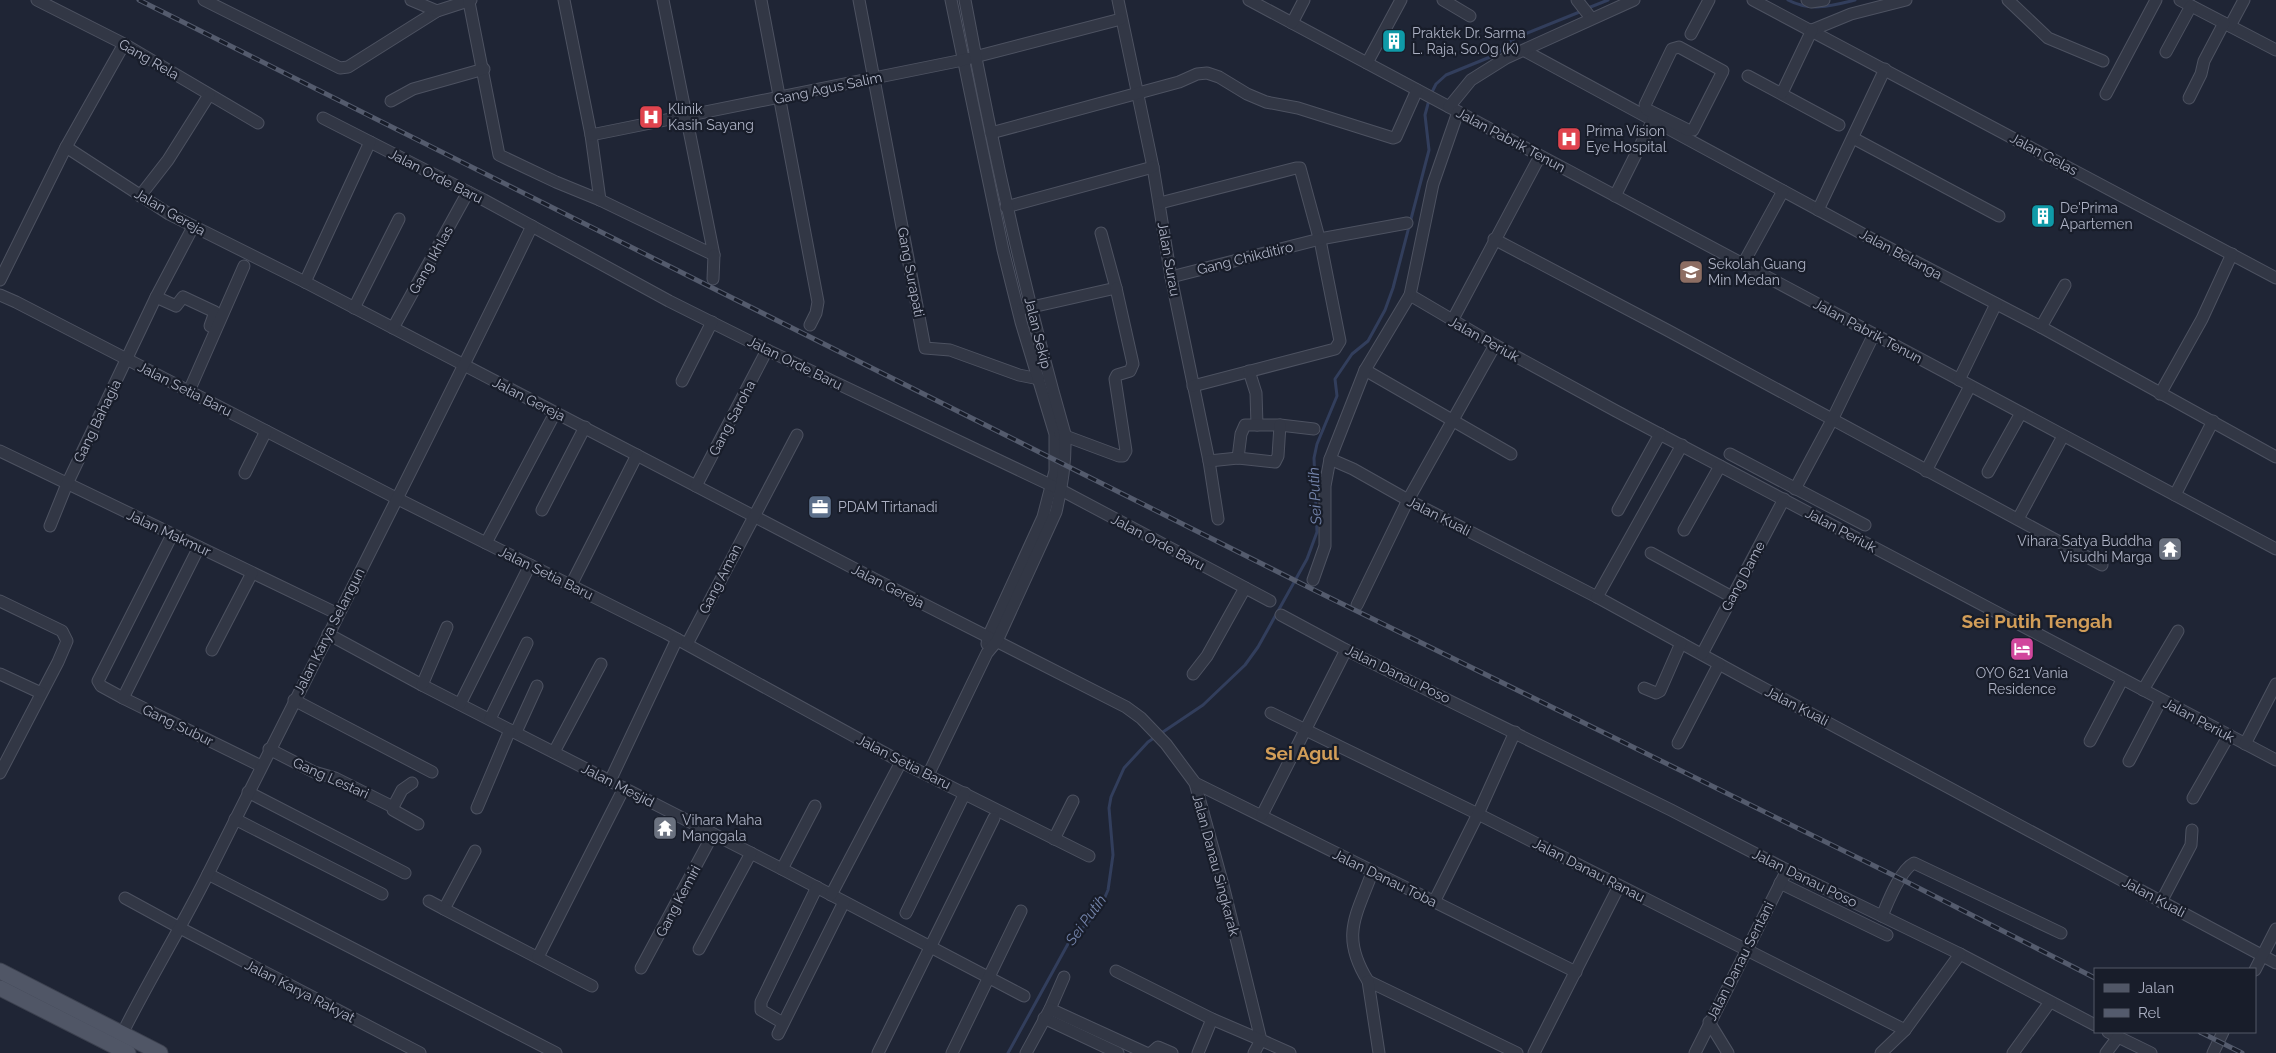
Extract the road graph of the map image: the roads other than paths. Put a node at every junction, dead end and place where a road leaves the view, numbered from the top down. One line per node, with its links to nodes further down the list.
1 (37, 0): 37 (street, Gang Rela)
2 (204, 0): 29 (street)
3 (411, 0): 29 (street)
4 (564, 0): 64 (street)
5 (663, 0): 58 (street)
6 (761, 0): 54 (street)
7 (859, 0): 48 (street)
8 (952, 0): 42 (street, Jalan Sekip)
9 (965, 0): 41 (street, Jalan Sekip)
10 (1118, 0): 32 (street, Jalan Surau)
11 (1249, 0): 33 (street, Jalan Pabrik Tenun)
12 (1304, 0): 33 (street)
13 (1401, 0): 44 (street)
14 (1443, 0): 27 (street)
15 (1634, 0): 31 (street)
16 (1709, 0): 36 (street)
17 (1753, 0): 35 (street, Jalan Gelas)
18 (1807, 0): 19 (street)
19 (1824, 0)
20 (1906, 0): 35 (street)
21 (2008, 0): 43 (street)
22 (2156, 0): 52 (street)
23 (2180, 0): 28 (street)
24 (2244, 0): 34 (street)
25 (470, 1): 29 (street); 45 (street)
26 (1578, 1): 31 (street)
27 (1459, 4): 30 (street)
28 (2191, 6): 34 (street); 40 (street)
29 (437, 11)
30 (1470, 16)
31 (1590, 16): 39 (street)
32 (1121, 19): 41 (street, Gang Agus Salim); 49 (street, Jalan Surau)
33 (1292, 23): 44 (street, Jalan Pabrik Tenun)
34 (2227, 25): 38 (street); 55 (street)
35 (1812, 30): 46 (street, Jalan Gelas); 51 (street)
36 (1691, 34)
37 (124, 44): 53 (street, Gang Rela); 67 (street)
38 (2276, 50)
39 (1525, 51): 57 (street); 60 (street, Jalan Belanga)
40 (2166, 52)
41 (976, 57): 42 (street, Gang Agus Salim); 63 (street, Jalan Sekip)
42 (963, 60): 48 (street, Gang Agus Salim); 103 (street, Jalan Sekip)
43 (2103, 61)
44 (1367, 63): 50 (street, Jalan Pabrik Tenun)
45 (484, 69): 56 (street); 74 (street)
46 (1885, 69): 65 (street); 86 (street, Jalan Gelas)
47 (1748, 76): 51 (street)
48 (874, 78): 54 (street, Gang Agus Salim); 117 (street, Gang Surapati)
49 (1137, 92): 50 (street); 63 (street); 69 (street, Jalan Surau)
50 (1421, 93): 57 (street, Jalan Pabrik Tenun)
51 (1782, 93): 62 (street)
52 (2106, 94)
53 (209, 95): 61 (street, Gang Rela); 72 (street)
54 (779, 98): 58 (street, Gang Agus Salim); 106 (street)
55 (2189, 98)
56 (390, 101)
57 (1450, 108): 68 (street, Jalan Pabrik Tenun); 98 (street)
58 (686, 115): 64 (street, Gang Agus Salim); 87 (street)
59 (323, 118): 66 (street, Jalan Orde Baru)
60 (1654, 118): 60 (street); 70 (street, Jalan Belanga); 73 (street)
61 (258, 123)
62 (1839, 125)
63 (991, 133): 76 (street, Jalan Sekip)
64 (591, 135): 74 (street)
65 (1853, 138): 77 (street); 78 (street)
66 (370, 142): 71 (street, Jalan Orde Baru); 94 (street)
67 (66, 148): 72 (street, Jalan Gereja); 93 (street)
68 (1540, 156): 73 (street, Jalan Pabrik Tenun); 85 (street)
69 (1153, 167): 75 (street, Jalan Surau); 76 (street)
70 (1783, 191): 77 (street, Jalan Belanga); 88 (street)
71 (468, 192): 81 (street, Jalan Orde Baru); 108 (street, Gang Ikhlas)
72 (140, 196): 82 (street, Jalan Gereja)
73 (1615, 196): 88 (street, Jalan Pabrik Tenun)
74 (600, 200): 87 (street)
75 (1160, 203): 84 (street); 90 (street, Jalan Surau)
76 (1006, 207): 102 (street, Jalan Sekip)
77 (1818, 210): 100 (street, Jalan Belanga)
78 (1999, 216)
79 (399, 218): 101 (street)
80 (1407, 224): 84 (street, Gang Chikditiro)
81 (532, 226): 105 (street, Jalan Orde Baru); 114 (street, Jalan Karya Selangun)
82 (193, 227): 94 (street, Jalan Gereja); 99 (street, Gang Bahagia)
83 (1101, 233): 96 (street)
84 (1320, 239): 90 (street, Gang Chikditiro); 116 (street)
85 (1494, 240): 104 (street); 126 (street)
86 (2232, 254): 91 (street, Jalan Gelas); 123 (street)
87 (714, 255): 92 (street)
88 (1743, 264): 110 (street, Jalan Pabrik Tenun)
89 (244, 266): 109 (street)
90 (1171, 277): 120 (street, Jalan Surau)
91 (2276, 278)
92 (713, 279)
93 (0, 280)
94 (305, 282): 101 (street, Jalan Gereja)
95 (2065, 285): 107 (street)
96 (1116, 288): 102 (street); 134 (street)
97 (0, 295): 113 (street, Jalan Setia Baru)
98 (1410, 295): 104 (street, Jalan Periuk); 115 (street)
99 (156, 298): 109 (street); 113 (street, Gang Bahagia)
100 (1996, 304): 107 (street, Jalan Belanga); 118 (street)
101 (354, 308): 108 (street, Jalan Gereja)
102 (1031, 308): 103 (street); 134 (street, Jalan Sekip)
103 (1019, 310): 117 (street, Jalan Sekip)
104 (1452, 321): 111 (street, Jalan Periuk)
105 (712, 322): 112 (street, Jalan Orde Baru); 119 (street)
106 (810, 325)
107 (2041, 327): 123 (street, Jalan Belanga)
108 (393, 328): 114 (street, Jalan Gereja)
109 (215, 330): 122 (street)
110 (1874, 334): 118 (street, Jalan Pabrik Tenun); 126 (street)
111 (1495, 345): 127 (street); 135 (street, Jalan Periuk)
112 (767, 350): 152 (street, Gang Saroha); 153 (street, Jalan Orde Baru)
113 (127, 359): 122 (street, Jalan Setia Baru); 151 (street, Gang Bahagia)
114 (464, 366): 124 (street, Jalan Gereja); 156 (street, Jalan Karya Selangun)
115 (1365, 370): 127 (street); 145 (street)
116 (1249, 371): 120 (street); 129 (street)
117 (1039, 379): 134 (street, Jalan Sekip)
118 (1959, 380): 121 (street, Jalan Pabrik Tenun)
119 (682, 381)
120 (1193, 386): 146 (street, Jalan Surau)
121 (1970, 386): 125 (street, Jalan Pabrik Tenun); 148 (street)
122 (189, 391): 133 (street, Jalan Setia Baru)
123 (2160, 394): 128 (street, Jalan Belanga)
124 (555, 413): 131 (street, Jalan Gereja); 168 (street)
125 (2021, 413): 137 (street, Jalan Pabrik Tenun); 149 (street)
126 (1832, 420): 148 (street); 154 (street)
127 (1452, 421): 139 (street); 158 (street)
128 (2213, 421): 143 (street, Jalan Belanga); 155 (street)
129 (1257, 425): 130 (street); 144 (street)
130 (1280, 425): 132 (street); 144 (street)
131 (585, 428): 142 (street, Jalan Gereja); 159 (street)
132 (1314, 429)
133 (266, 431): 150 (street); 156 (street, Jalan Setia Baru)
134 (1060, 434): 153 (street, Jalan Sekip)
135 (1660, 434): 138 (street, Jalan Periuk); 160 (street)
136 (797, 435): 161 (street, Gang Aman)
137 (2064, 436): 155 (street, Jalan Pabrik Tenun); 163 (street)
138 (1682, 445): 147 (street, Jalan Periuk); 178 (street)
139 (1511, 454)
140 (1730, 454): 154 (street)
141 (1, 455): 151 (street, Jalan Makmur)
142 (637, 456): 152 (street, Jalan Gereja); 176 (street)
143 (2276, 456)
144 (1238, 458): 146 (street)
145 (1330, 459): 158 (street, Jalan Kuali); 175 (street)
146 (1209, 460): 162 (street, Jalan Surau)
147 (1720, 466): 157 (street, Jalan Periuk); 166 (street)
148 (1926, 470): 163 (street)
149 (1988, 472)
150 (245, 473)
151 (66, 484): 164 (street, Gang Bahagia); 167 (street, Jalan Makmur)
152 (696, 486): 161 (street, Jalan Gereja)
153 (1057, 489): 177 (street, Jalan Orde Baru); 188 (street, Jalan Sekip)
154 (1795, 489): 165 (street)
155 (2175, 495): 170 (street, Jalan Pabrik Tenun)
156 (396, 498): 168 (street, Jalan Setia Baru); 183 (street, Jalan Karya Selangun)
157 (1784, 499): 179 (street, Gang Dame); 199 (street, Jalan Periuk)
158 (1408, 500): 178 (street, Jalan Kuali); 182 (street)
159 (542, 510)
160 (1618, 510)
161 (753, 514): 188 (street, Jalan Gereja); 189 (street, Gang Aman)
162 (1218, 519)
163 (2018, 519): 173 (street)
164 (50, 526)
165 (1865, 526)
166 (1684, 530)
167 (172, 535): 169 (street, Jalan Makmur); 206 (street, Gang Subur)
168 (486, 543): 172 (street, Jalan Setia Baru)
169 (198, 546): 174 (street, Jalan Makmur); 206 (street)
170 (2276, 549)
171 (1652, 553): 179 (street)
172 (530, 565): 176 (street, Jalan Setia Baru); 209 (street)
173 (2102, 565)
174 (252, 573): 183 (street, Jalan Makmur); 192 (street)
175 (1314, 580)
176 (571, 585): 189 (street, Jalan Setia Baru)
177 (1245, 588): 181 (street, Jalan Orde Baru); 198 (street)
178 (1597, 597): 191 (street, Jalan Kuali)
179 (1732, 597): 194 (street, Gang Dame)
180 (0, 601): 205 (street)
181 (1270, 601)
182 (1358, 605)
183 (338, 614): 187 (street, Jalan Karya Selangun)
184 (1281, 615): 193 (street, Jalan Danau Poso)
185 (448, 627): 201 (street)
186 (2178, 631): 204 (street)
187 (328, 634): 201 (street, Jalan Mesjid); 207 (street, Jalan Karya Selangun)
188 (992, 639): 228 (street, Jalan Sekip); 231 (street, Jalan Danau Singkarak)
189 (682, 642): 224 (street, Jalan Setia Baru); 229 (street, Gang Aman)
190 (527, 643): 211 (street)
191 (1682, 643): 194 (street, Jalan Kuali); 203 (street)
192 (212, 650)
193 (1346, 650): 212 (street); 214 (street, Jalan Danau Poso)
194 (1702, 654): 196 (street, Jalan Kuali)
195 (601, 664): 221 (street)
196 (1719, 664): 217 (street); 265 (street, Jalan Kuali)
197 (0, 674): 205 (street)
198 (1193, 674)
199 (2122, 680): 204 (street, Jalan Periuk); 216 (street)
200 (2276, 684): 218 (street)
201 (422, 685): 209 (street, Jalan Mesjid)
202 (537, 686): 213 (street)
203 (1644, 688)
204 (2144, 690): 208 (street, Jalan Periuk)
205 (41, 693): 220 (street)
206 (123, 698): 225 (street, Gang Subur)
207 (294, 700): 219 (street, Jalan Karya Selangun); 226 (street)
208 (2161, 700): 215 (street, Jalan Periuk); 223 (street)
209 (460, 704): 211 (street, Jalan Mesjid)
210 (1271, 713): 212 (street, Jalan Danau Ranau)
211 (490, 719): 213 (street, Jalan Mesjid)
212 (1306, 729): 240 (street, Jalan Danau Ranau); 241 (street)
213 (513, 731): 221 (street, Jalan Mesjid); 239 (street)
214 (1515, 732): 240 (street); 252 (street, Jalan Danau Poso)
215 (2229, 736): 218 (street, Jalan Periuk); 235 (street)
216 (2090, 741)
217 (1678, 743)
218 (2245, 744): 222 (street, Jalan Periuk)
219 (270, 749): 225 (street, Jalan Karya Selangun); 238 (street, Gang Lestari)
220 (5, 752): 227 (street)
221 (554, 752): 229 (street, Jalan Mesjid)
222 (2276, 760)
223 (2129, 761)
224 (901, 762): 228 (street, Jalan Setia Baru); 260 (street)
225 (260, 766): 233 (street, Jalan Karya Selangun)
226 (432, 772)
227 (0, 773)
228 (928, 775): 234 (street, Jalan Setia Baru)
229 (610, 781): 232 (street, Jalan Mesjid)
230 (412, 783): 238 (street)
231 (1195, 783): 241 (street, Jalan Danau Toba); 302 (street, Jalan Danau Singkarak)
232 (624, 788): 246 (street, Jalan Mesjid); 279 (street)
233 (248, 792): 243 (street, Jalan Karya Selangun); 254 (street)
234 (965, 793): 247 (street, Jalan Setia Baru); 268 (street)
235 (2193, 798)
236 (1073, 801): 247 (street)
237 (815, 806): 251 (street)
238 (393, 807): 244 (street, Gang Lestari)
239 (477, 808)
240 (1478, 814): 257 (street, Jalan Danau Ranau); 264 (street)
241 (1262, 815): 253 (street, Jalan Danau Toba)
242 (994, 818): 274 (street)
243 (235, 819): 255 (street, Jalan Karya Selangun); 259 (street)
244 (418, 824)
245 (2192, 830): 265 (street)
246 (713, 834): 249 (street, Jalan Mesjid); 281 (street, Gang Kemiri)
247 (1054, 839): 250 (street, Jalan Setia Baru)
248 (475, 851): 266 (street)
249 (751, 853): 251 (street, Jalan Mesjid); 275 (street)
250 (1089, 856)
251 (782, 869): 258 (street, Jalan Mesjid)
252 (1787, 870): 256 (street, Jalan Danau Sentani); 269 (street, Jalan Danau Poso)
253 (1372, 872): 264 (street, Jalan Danau Toba); 288 (street)
254 (405, 873)
255 (208, 874): 270 (street, Jalan Karya Selangun); 306 (street)
256 (1780, 883): 273 (street); 276 (street, Jalan Danau Sentani)
257 (1619, 886): 276 (street, Jalan Danau Ranau); 285 (street)
258 (817, 887): 260 (street, Jalan Mesjid); 296 (street)
259 (382, 894)
260 (831, 895): 263 (street, Jalan Mesjid)
261 (126, 898): 270 (street, Jalan Karya Rakyat)
262 (429, 901): 266 (street)
263 (844, 902): 274 (street, Jalan Mesjid); 296 (street)
264 (1434, 902): 285 (street, Jalan Danau Toba)
265 (2161, 902): 278 (street, Jalan Kuali)
266 (444, 909): 279 (street)
267 (1021, 911): 286 (street)
268 (906, 913)
269 (1882, 916): 272 (street); 277 (street, Jalan Danau Poso)
270 (180, 928): 303 (street, Jalan Karya Selangun); 305 (street, Jalan Karya Rakyat)
271 (2276, 929): 278 (street)
272 (2061, 933)
273 (1887, 935)
274 (931, 946): 286 (street, Jalan Mesjid); 307 (street)
275 (699, 948)
276 (1745, 950): 295 (street, Jalan Danau Sentani); 298 (street, Jalan Danau Ranau)
277 (1960, 954): 292 (street, Jalan Danau Poso); 298 (street)
278 (2262, 955): 280 (street, Jalan Kuali); 282 (street)
279 (538, 958): 289 (street)
280 (2276, 962)
281 (641, 968)
282 (2256, 968)
283 (0, 971): 303 (main road)
284 (1116, 971): 294 (street)
285 (1576, 972): 319 (street)
286 (989, 976): 291 (street, Jalan Mesjid); 308 (street)
287 (1064, 977): 293 (street)
288 (1368, 981): 317 (street); 318 (street)
289 (592, 986)
290 (0, 988): 303 (main road)
291 (1024, 996)
292 (2050, 1002): 297 (street, Jalan Danau Poso); 323 (street)
293 (1047, 1013): 309 (street); 310 (street); 311 (street)
294 (1212, 1019): 302 (street); 314 (street)
295 (1709, 1022): 320 (street, Jalan Danau Sentani); 321 (street)
296 (783, 1023): 299 (street)
297 (2094, 1024)
298 (1905, 1030): 322 (street)
299 (778, 1034)
300 (2113, 1034): 324 (street); 325 (street)
301 (2221, 1036): 326 (street)
302 (1261, 1040): 315 (street); 316 (street)
303 (119, 1047): 304 (main road)
304 (160, 1053)
305 (420, 1053)
306 (556, 1053)
307 (878, 1053)
308 (952, 1053)
309 (1026, 1053)
310 (1118, 1053)
311 (1146, 1053)
312 (1151, 1053): 313 (street)
313 (1172, 1053)
314 (1198, 1053)
315 (1254, 1053)
316 (1290, 1053)
317 (1378, 1053)
318 (1517, 1053)
319 (1534, 1053)
320 (1695, 1053)
321 (1728, 1053)
322 (1881, 1053)
323 (2013, 1053)
324 (2106, 1053)
325 (2151, 1053)
326 (2213, 1053)

